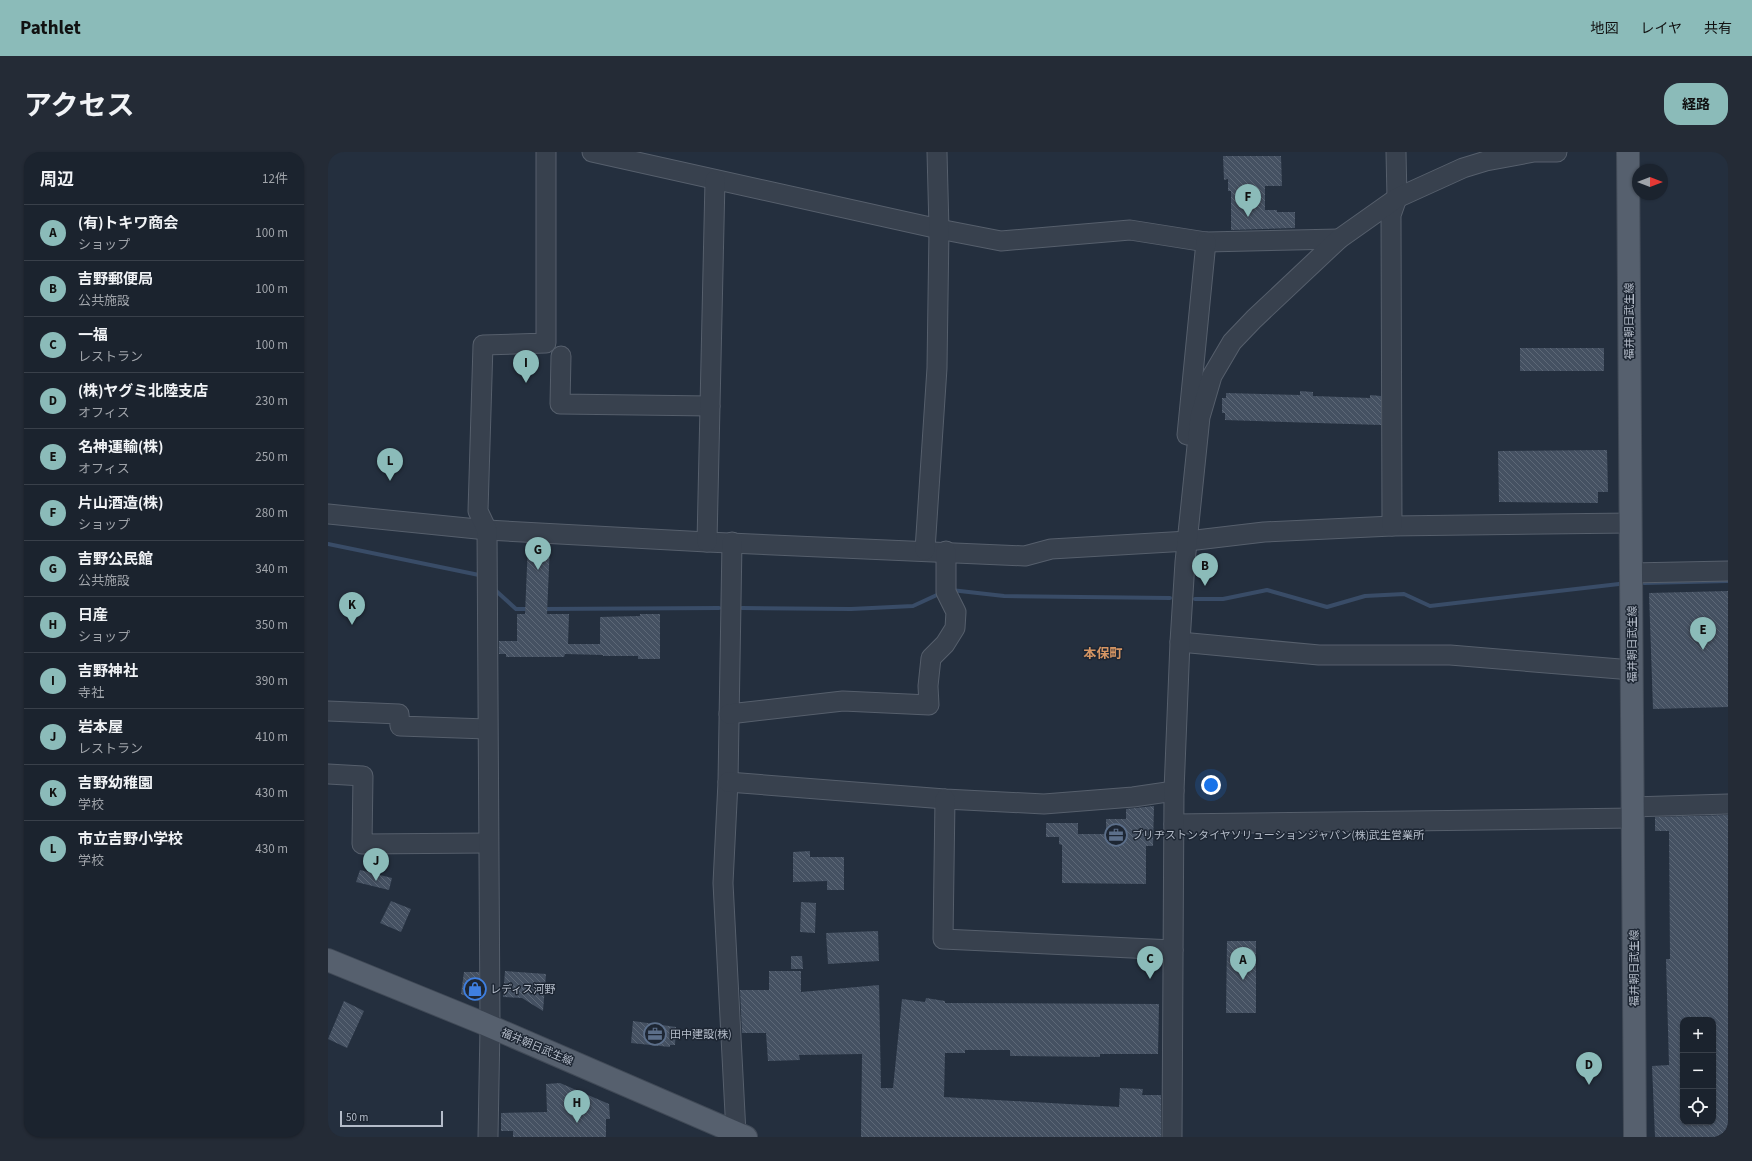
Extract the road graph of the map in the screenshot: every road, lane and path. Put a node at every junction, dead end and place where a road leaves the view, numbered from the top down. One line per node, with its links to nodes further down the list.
1 (546, 152): 18 (street)
2 (596, 152): 7 (street)
3 (937, 152): 9 (street)
4 (1396, 152): 8 (street)
5 (1557, 152): 8 (street)
6 (1628, 152): 16 (main road, 福井朝日武生線)
7 (715, 180): 9 (street); 13 (street)
8 (1397, 198): 10 (street); 17 (street)
9 (939, 229): 11 (street); 22 (street)
10 (1339, 239): 11 (street); 14 (street)
11 (1206, 242): 14 (street)
12 (561, 356): 13 (street)
13 (710, 406): 20 (street)
14 (1197, 451): 19 (street)
15 (328, 514): 18 (street)
16 (1630, 523): 17 (street); 25 (main road, 福井朝日武生線)
17 (1392, 526): 19 (street)
18 (487, 530): 20 (street); 30 (street)
19 (1188, 541): 23 (street); 26 (street)
20 (706, 542): 21 (street)
21 (732, 542): 22 (street); 29 (street)
22 (925, 550): 23 (street)
23 (946, 551): 29 (street)
24 (1728, 571): 25 (street)
25 (1631, 573): 27 (main road, 福井朝日武生線)
26 (1180, 642): 27 (street); 33 (street)
27 (1632, 670): 36 (main road, 福井朝日武生線)
28 (328, 711): 30 (street)
29 (729, 714): 32 (street)
30 (487, 729): 38 (street)
31 (328, 774): 38 (street)
32 (728, 782): 34 (street); 42 (street)
33 (1174, 791): 34 (street); 37 (street)
34 (945, 799): 39 (street)
35 (1728, 804): 36 (street)
36 (1632, 813): 37 (street); 45 (main road, 福井朝日武生線)
37 (1174, 824): 39 (street)
38 (488, 843): 41 (street)
39 (1173, 950): 44 (street)
40 (328, 960): 41 (main road, 福井朝日武生線)
41 (490, 1027): 42 (main road, 福井朝日武生線); 43 (street)
42 (741, 1135)
43 (488, 1137)
44 (1172, 1137)
45 (1635, 1137)

